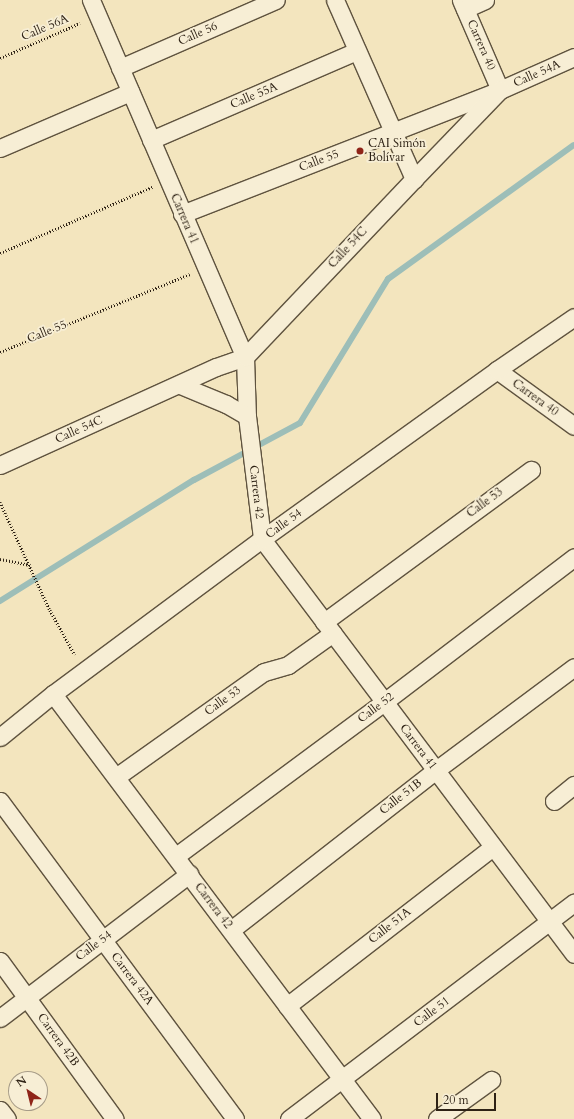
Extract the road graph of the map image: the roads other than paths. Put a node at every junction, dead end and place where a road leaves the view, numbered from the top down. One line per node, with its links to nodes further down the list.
1 (91, 0): 8 (street, Carrera 41)
2 (276, 0): 8 (street, Calle 56)
3 (335, 0): 6 (street)
4 (485, 0): 5 (street)
5 (463, 5): 9 (street, Carrera 40)
6 (357, 52): 11 (street); 12 (street, Calle 55A)
7 (574, 57): 9 (street, Calle 54A)
8 (120, 68): 10 (street, Carrera 41)
9 (500, 90): 11 (street, Calle 55); 14 (street, Calle 54C)
10 (130, 92): 12 (street, Carrera 41); 13 (street)
11 (392, 132): 14 (street); 15 (street, Calle 55)
12 (150, 140): 15 (street, Carrera 41)
13 (0, 148)
14 (414, 179): 17 (street, Calle 54C)
15 (182, 214): 17 (street, Carrera 41)
16 (574, 317): 18 (street, Calle 54)
17 (245, 357): 19 (street, Calle 54C); 20 (street, Carrera 41)
18 (497, 370): 21 (street, Carrera 40); 25 (street, Calle 54)
19 (180, 385): 20 (street); 23 (street, Calle 54C)
20 (246, 416): 22 (street, Carrera 41)
21 (574, 426)
22 (250, 444): 25 (street, Carrera 42)
23 (0, 465)
24 (531, 470): 27 (street, Calle 53)
25 (262, 540): 27 (street, Carrera 41); 29 (street, Calle 54)
26 (574, 558): 30 (street, Calle 52)
27 (329, 628): 30 (street, Carrera 41); 33 (street, Calle 53)
28 (574, 667): 32 (street, Calle 51B)
29 (53, 694): 31 (street, Calle 54); 33 (street, Carrera 42)
30 (384, 702): 32 (street, Carrera 41); 38 (street, Calle 52)
31 (0, 737)
32 (436, 770): 37 (street, Carrera 41); 42 (street, Calle 51B)
33 (116, 777): 38 (street, Carrera 42)
34 (574, 785): 36 (street)
35 (0, 801): 43 (street, Carrera 42A)
36 (554, 801)
37 (493, 847): 41 (street, Carrera 41); 47 (street, Calle 51A)
38 (176, 856): 39 (street, Carrera 42)
39 (189, 874): 42 (street, Carrera 42); 43 (street, Calle 54)
40 (574, 904): 41 (street, Calle 51)
41 (550, 922): 44 (street, Carrera 41); 49 (street, Calle 51)
42 (231, 930): 47 (street, Carrera 42)
43 (102, 940): 46 (street, Calle 54); 54 (street, Carrera 42A)
44 (574, 954)
45 (0, 961): 46 (street, Carrera 42B)
46 (26, 996): 48 (street, Calle 54); 53 (street, Carrera 42B)
47 (288, 1006): 49 (street, Carrera 42)
48 (0, 1018)
49 (343, 1080): 55 (street, Calle 51); 56 (street, Carrera 42)
50 (491, 1080): 57 (street)
51 (0, 1110): 52 (street)
52 (7, 1119)
53 (115, 1119)
54 (235, 1119)
55 (290, 1119)
56 (372, 1119)
57 (437, 1119)

